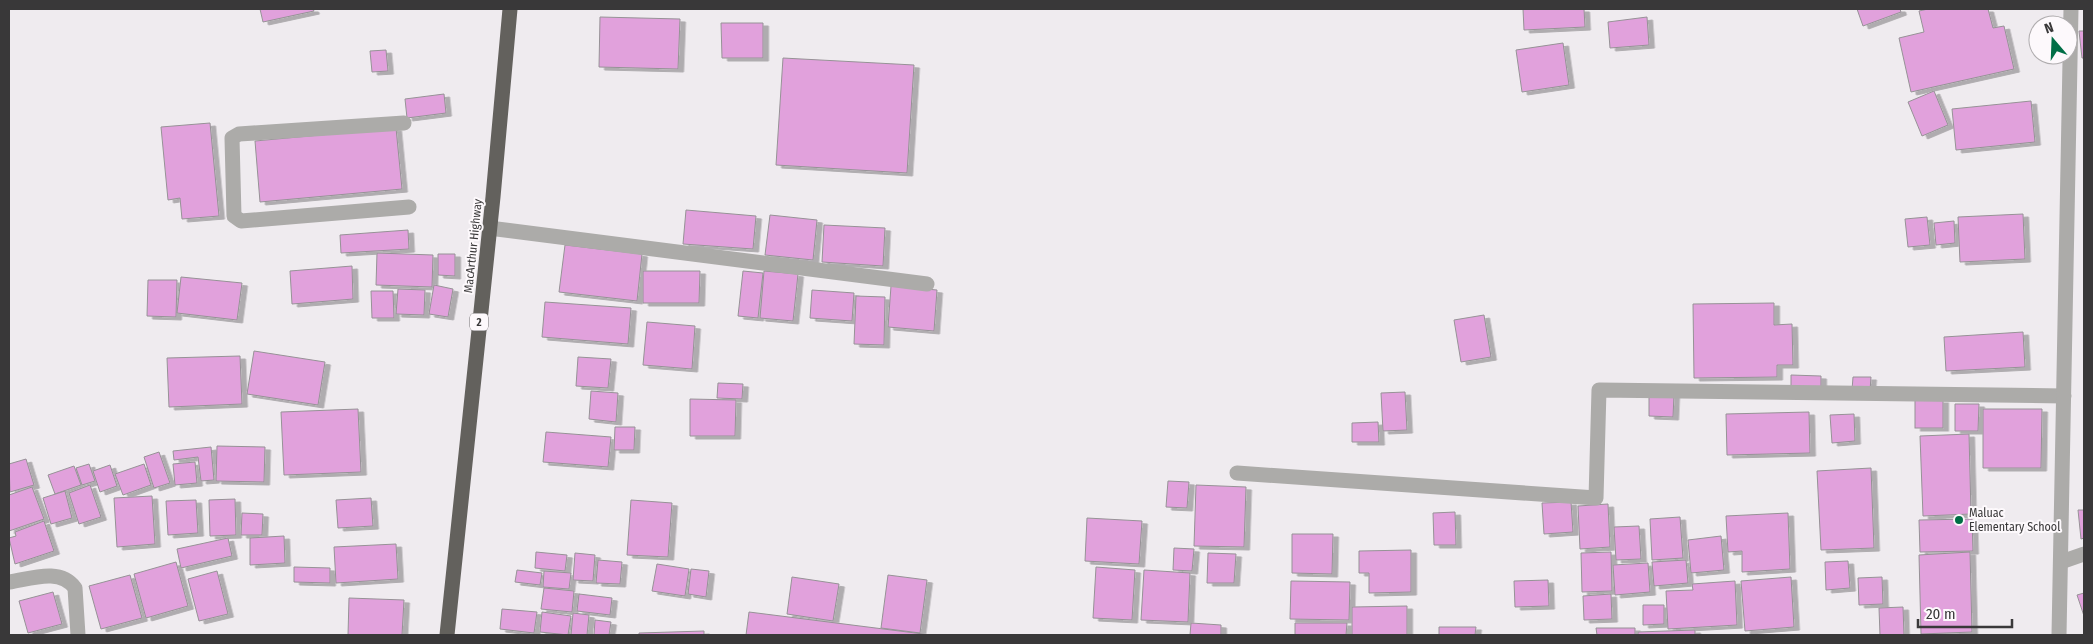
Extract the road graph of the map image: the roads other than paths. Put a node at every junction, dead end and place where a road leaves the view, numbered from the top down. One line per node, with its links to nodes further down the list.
1 (510, 9): 5 (highway, MacArthur Highway / 2)
2 (2071, 9): 7 (street)
3 (404, 123): 4 (street)
4 (409, 207)
5 (489, 228): 6 (street); 13 (highway, MacArthur Highway / 2)
6 (927, 284)
7 (2064, 396): 8 (street); 10 (street)
8 (1237, 473)
9 (2084, 554): 10 (street)
10 (2061, 562): 14 (street)
11 (9, 582): 12 (street)
12 (78, 635)
13 (447, 635)
14 (2059, 635)

